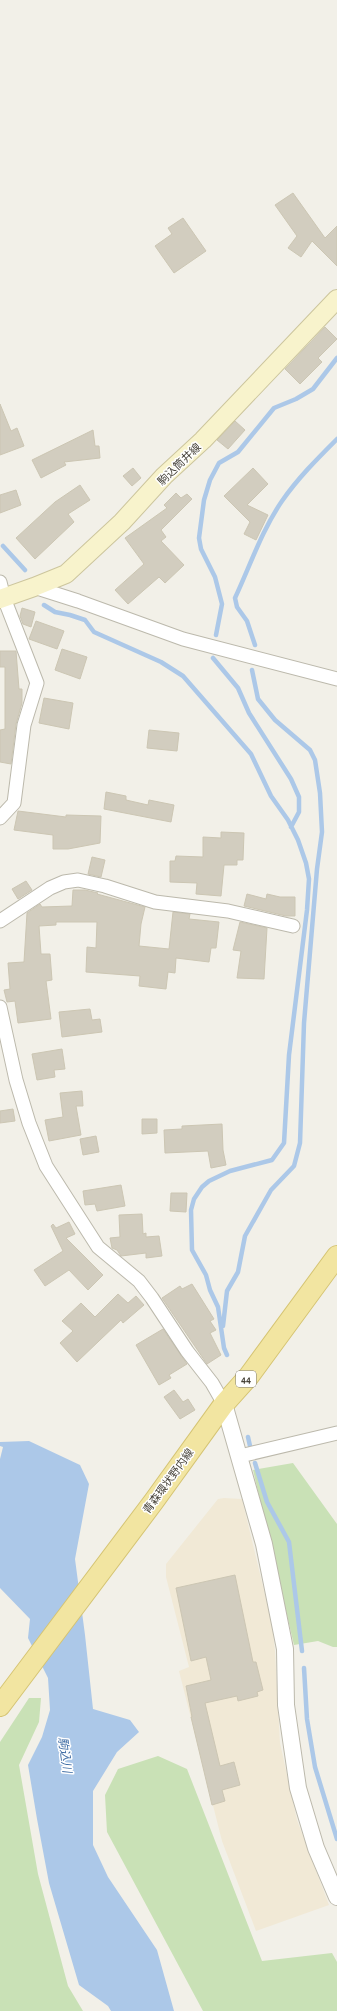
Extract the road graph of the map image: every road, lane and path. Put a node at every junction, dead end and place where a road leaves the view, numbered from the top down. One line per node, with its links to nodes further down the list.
1 (337, 299): 2 (main road, 駒込筒井線)
2 (34, 588): 3 (main road, 駒込筒井線); 4 (street)
3 (1, 593): 5 (street)
4 (337, 679)
5 (0, 818)
6 (0, 921): 7 (street)
7 (293, 926)
8 (0, 1007): 9 (street)
9 (3, 1037): 11 (street)
10 (337, 1256): 11 (main road, 青森環状野内線 / 44)
11 (224, 1404): 13 (street); 14 (main road, 青森環状野内線 / 44)
12 (337, 1433): 13 (street)
13 (240, 1456): 15 (street)
14 (0, 1706)
15 (337, 1897)

